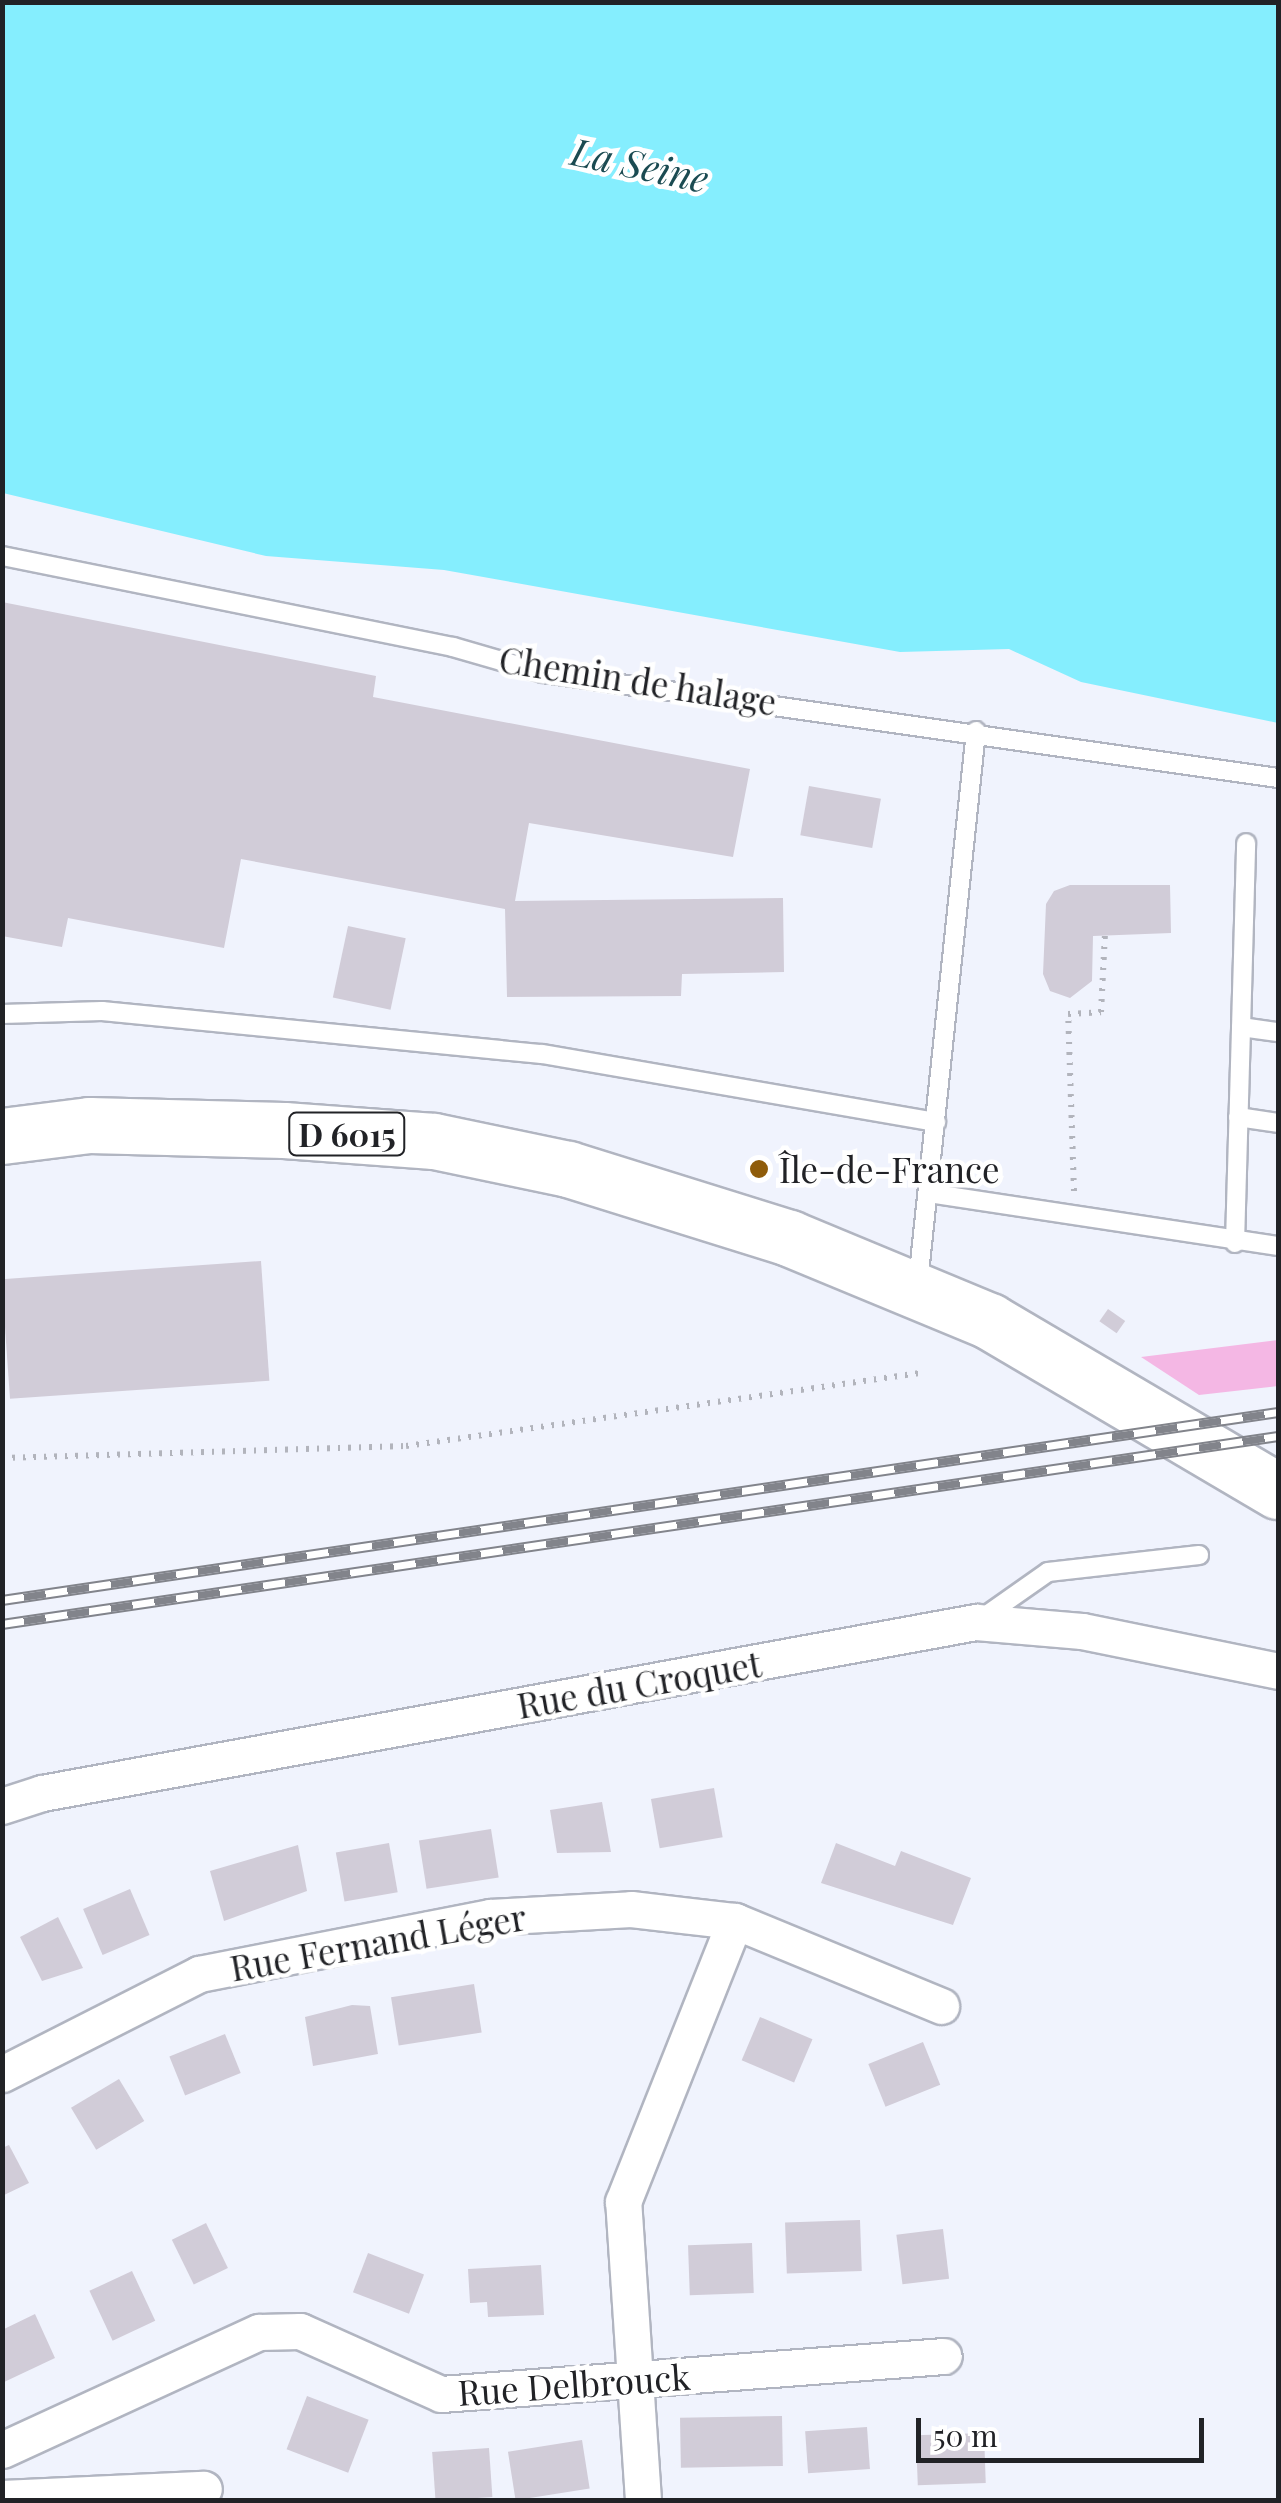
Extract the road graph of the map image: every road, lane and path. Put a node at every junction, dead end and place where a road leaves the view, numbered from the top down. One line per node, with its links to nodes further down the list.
1 (2, 556): 2 (lane, Chemin de halage)
2 (976, 731): 3 (lane, Chemin de halage); 10 (lane)
3 (1278, 778)
4 (1246, 843): 7 (lane)
5 (1106, 934): 14 (path)
6 (2, 1014): 10 (lane)
7 (1241, 1027): 8 (lane); 9 (lane)
8 (1278, 1032)
9 (1238, 1117): 11 (lane); 15 (lane)
10 (936, 1122): 13 (lane)
11 (1278, 1123)
12 (2, 1136): 17 (main road, D 6015)
13 (928, 1193): 14 (lane); 17 (lane)
14 (1075, 1217): 15 (lane)
15 (1235, 1243): 16 (lane)
16 (1278, 1246)
17 (917, 1289): 20 (main road, D 6015)
18 (920, 1373): 19 (path)
19 (2, 1458)
20 (1278, 1491)
21 (1199, 1555): 22 (lane)
22 (976, 1622): 23 (street, Rue du Croquet); 24 (street, Rue du Croquet)
23 (1278, 1671)
24 (2, 1806)
25 (735, 1921): 26 (street, Rue Fernand Léger); 27 (street, Rue Fernand Léger); 29 (street)
26 (941, 2006)
27 (2, 2074)
28 (944, 2356): 29 (street, Rue Delbrouck)
29 (634, 2380): 30 (street, Rue Delbrouck); 33 (street)
30 (2, 2450)
31 (204, 2489): 32 (street)
32 (2, 2498)
33 (643, 2500)

